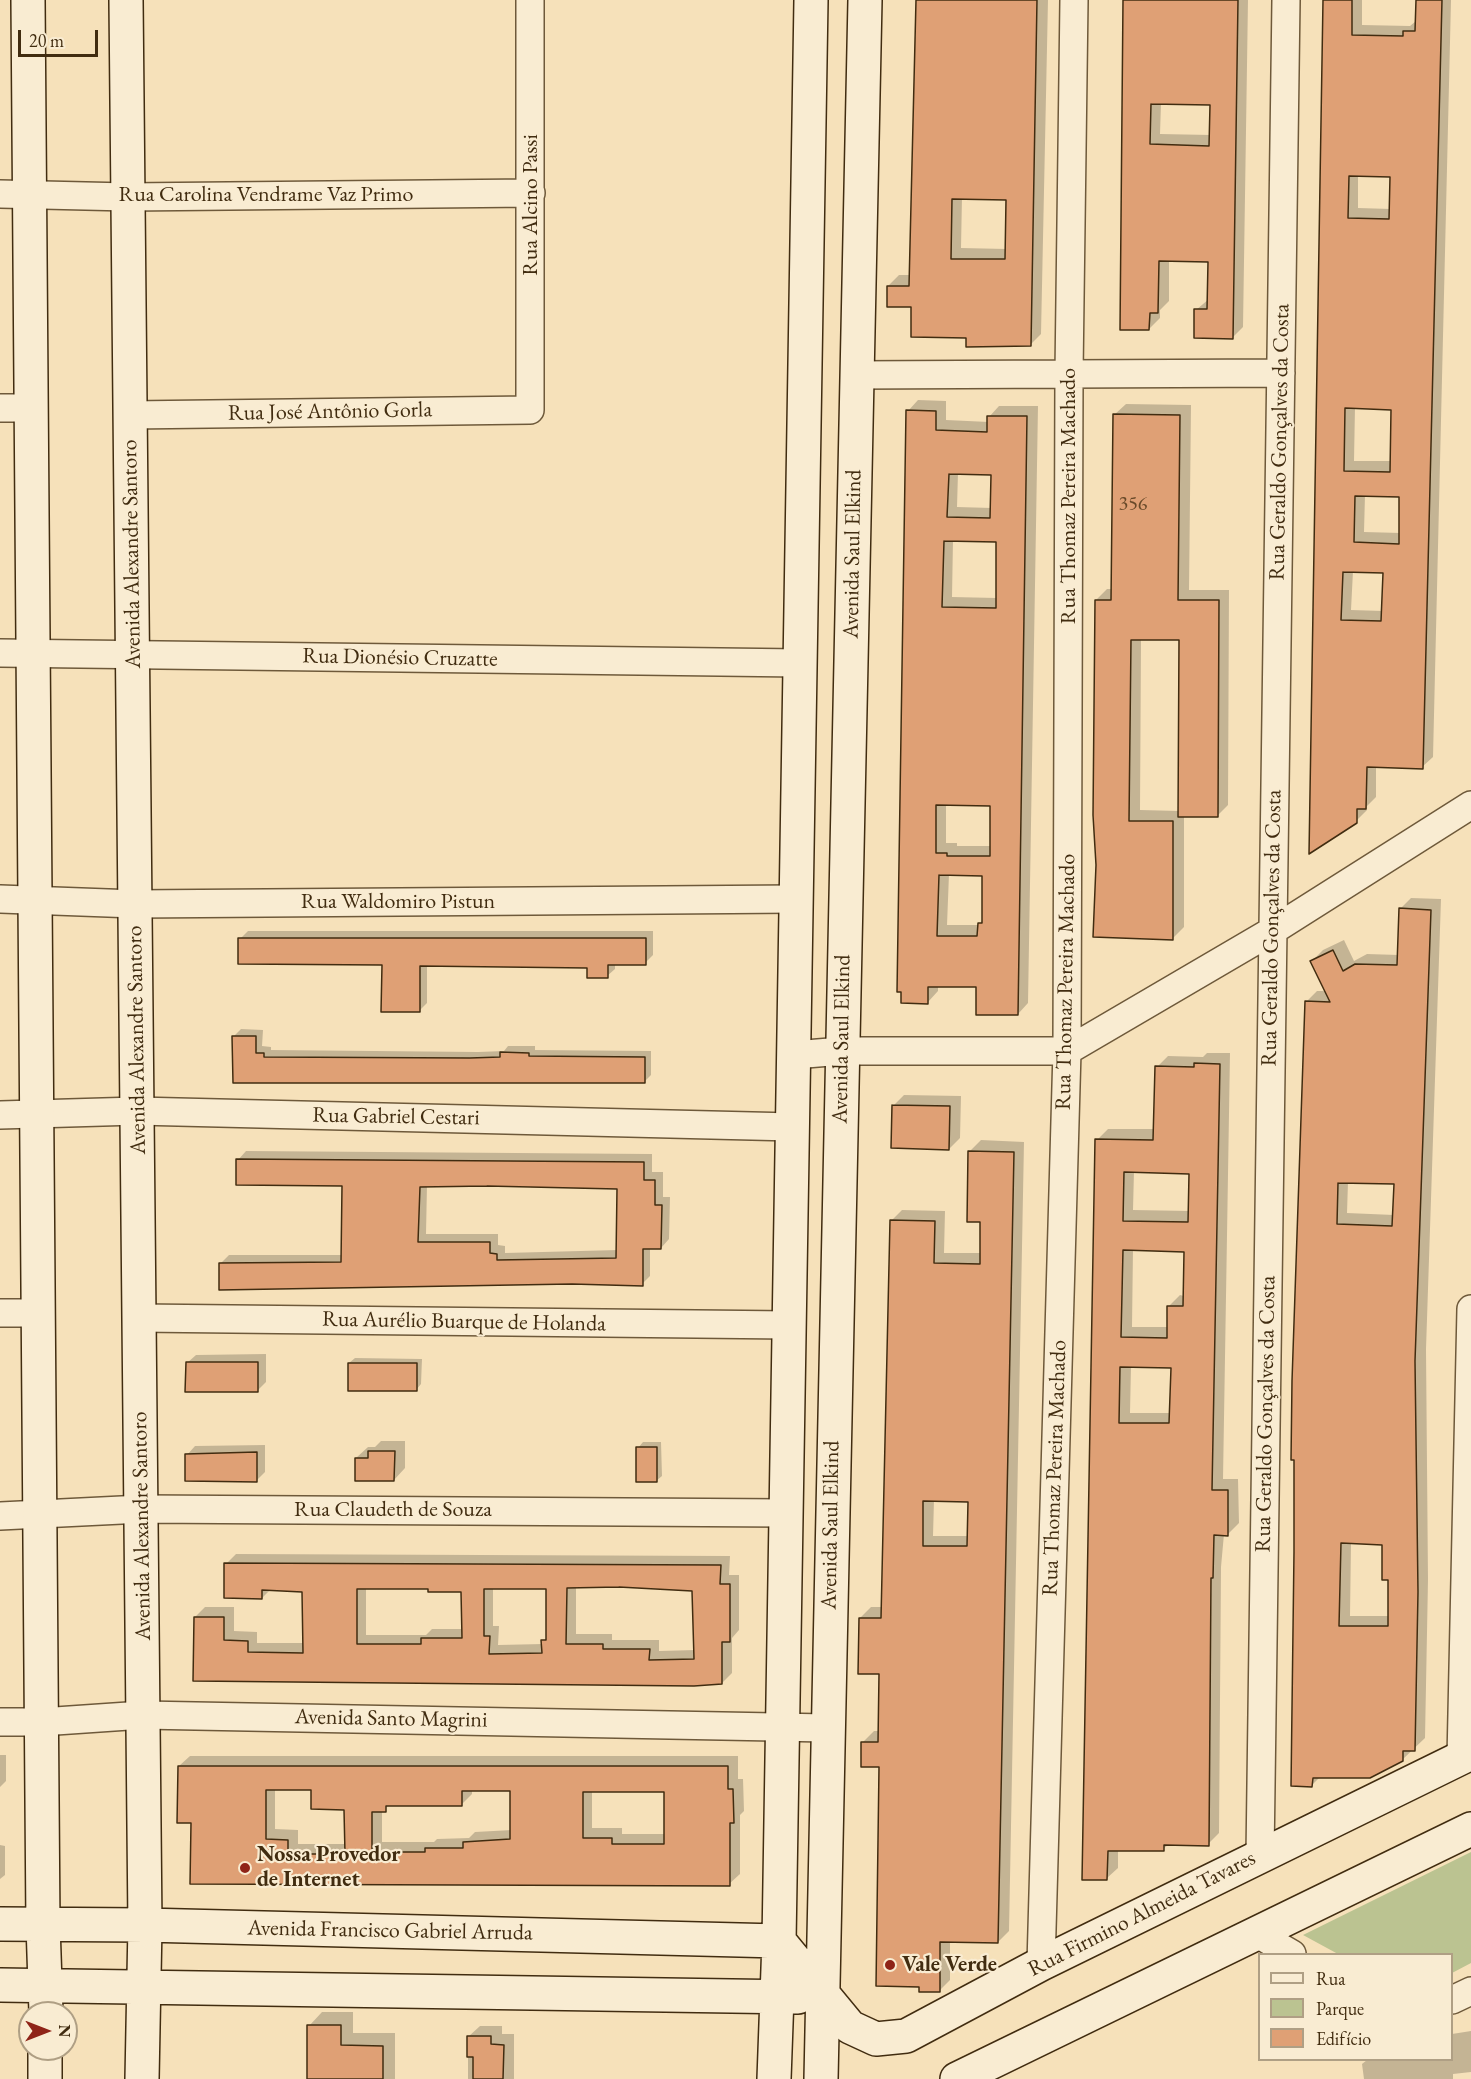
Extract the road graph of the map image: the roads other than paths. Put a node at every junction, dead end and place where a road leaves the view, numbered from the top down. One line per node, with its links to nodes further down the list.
1 (28, 0): 9 (main road)
2 (126, 0): 10 (main road, Avenida Alexandre Santoro)
3 (530, 0): 8 (street, Rua Alcino Passi)
4 (811, 0): 17 (main road, Avenida Saul Elkind)
5 (865, 0): 13 (main road, Avenida Saul Elkind)
6 (1074, 0): 11 (street, Rua Thomaz Pereira Machado)
7 (1287, 0): 12 (street, Rua Geraldo Gonçalves da Costa)
8 (531, 193): 10 (street, Rua Carolina Vendrame Vaz Primo); 15 (street, Rua Alcino Passi)
9 (15, 194): 10 (street, Rua Carolina Vendrame Vaz Primo); 14 (main road)
10 (128, 197): 16 (main road, Avenida Alexandre Santoro)
11 (1069, 373): 12 (street); 13 (street); 30 (street, Rua Thomaz Pereira Machado)
12 (1281, 373): 28 (street, Rua Geraldo Gonçalves da Costa)
13 (855, 375): 18 (main road, Avenida Saul Elkind)
14 (16, 408): 20 (main road)
15 (530, 410): 16 (street, Rua José Antônio Gorla)
16 (130, 415): 21 (main road, Avenida Alexandre Santoro)
17 (801, 576): 18 (main road); 22 (main road, Avenida Saul Elkind)
18 (852, 580): 29 (main road, Avenida Saul Elkind)
19 (0, 653): 20 (street, Rua Dionésio Cruzatte)
20 (33, 653): 21 (street, Rua Dionésio Cruzatte); 25 (main road)
21 (133, 656): 22 (street, Rua Dionésio Cruzatte); 27 (main road, Avenida Alexandre Santoro)
22 (800, 663): 26 (main road, Avenida Saul Elkind)
23 (1471, 805): 28 (street)
24 (0, 899): 25 (street, Rua Waldomiro Pistun)
25 (35, 900): 27 (street, Rua Waldomiro Pistun); 34 (main road)
26 (796, 900): 27 (street, Rua Waldomiro Pistun); 31 (main road, Avenida Saul Elkind)
27 (135, 904): 32 (main road, Avenida Alexandre Santoro)
28 (1272, 931): 30 (street); 52 (street, Rua Geraldo Gonçalves da Costa)
29 (842, 1051): 30 (street); 31 (street); 49 (main road, Avenida Saul Elkind)
30 (1067, 1051): 59 (street, Rua Thomaz Pereira Machado)
31 (794, 1055): 35 (main road, Avenida Saul Elkind)
32 (137, 1111): 34 (street, Rua Gabriel Cestari); 35 (street, Rua Gabriel Cestari); 39 (main road, Avenida Alexandre Santoro)
33 (0, 1115): 34 (street, Rua Gabriel Cestari)
34 (36, 1115): 38 (main road)
35 (793, 1127): 40 (main road, Avenida Saul Elkind)
36 (1471, 1309): 50 (street)
37 (0, 1313): 38 (street)
38 (38, 1313): 44 (main road)
39 (139, 1318): 40 (street, Rua Aurélio Buarque de Holanda); 41 (main road, Avenida Alexandre Santoro)
40 (789, 1325): 42 (main road, Avenida Saul Elkind)
41 (142, 1509): 42 (street, Rua Claudeth de Souza); 44 (street, Rua Claudeth de Souza); 45 (main road, Avenida Alexandre Santoro)
42 (786, 1513): 48 (main road, Avenida Saul Elkind)
43 (0, 1516): 44 (street, Rua Claudeth de Souza)
44 (39, 1516): 47 (main road)
45 (143, 1714): 47 (street, Avenida Santo Magrini); 48 (street, Avenida Santo Magrini); 55 (main road, Avenida Alexandre Santoro)
46 (0, 1722): 47 (street, Avenida Santo Magrini)
47 (41, 1722): 54 (main road)
48 (783, 1726): 49 (street, Avenida Santo Magrini); 57 (main road, Avenida Saul Elkind)
49 (826, 1728): 63 (main road, Avenida Saul Elkind)
50 (1466, 1756): 52 (main road, Rua Firmino Almeida Tavares)
51 (1471, 1829): 56 (main road)
52 (1260, 1855): 59 (main road, Rua Firmino Almeida Tavares)
53 (0, 1924): 54 (main road, Avenida Francisco Gabriel Arruda)
54 (43, 1924): 55 (main road, Avenida Francisco Gabriel Arruda); 65 (main road)
55 (146, 1925): 57 (main road, Avenida Francisco Gabriel Arruda); 61 (main road, Avenida Alexandre Santoro)
56 (1256, 1934): 58 (street); 72 (main road)
57 (779, 1941): 63 (main road, Rua Firmino Almeida Tavares); 64 (main road, Avenida Saul Elkind)
58 (1290, 1953)
59 (1041, 1964): 63 (main road, Rua Firmino Almeida Tavares)
60 (0, 1985): 65 (main road)
61 (142, 1987): 64 (main road); 65 (main road); 69 (main road, Avenida Alexandre Santoro)
62 (1471, 1991): 66 (street)
63 (824, 1996): 64 (main road); 71 (main road, Avenida Saul Elkind)
64 (777, 1998): 70 (main road, Avenida Saul Elkind)
65 (46, 1999)
66 (1453, 2000)
67 (45, 2061): 68 (main road)
68 (45, 2079)
69 (142, 2079)
70 (774, 2079)
71 (821, 2079)
72 (957, 2079)

